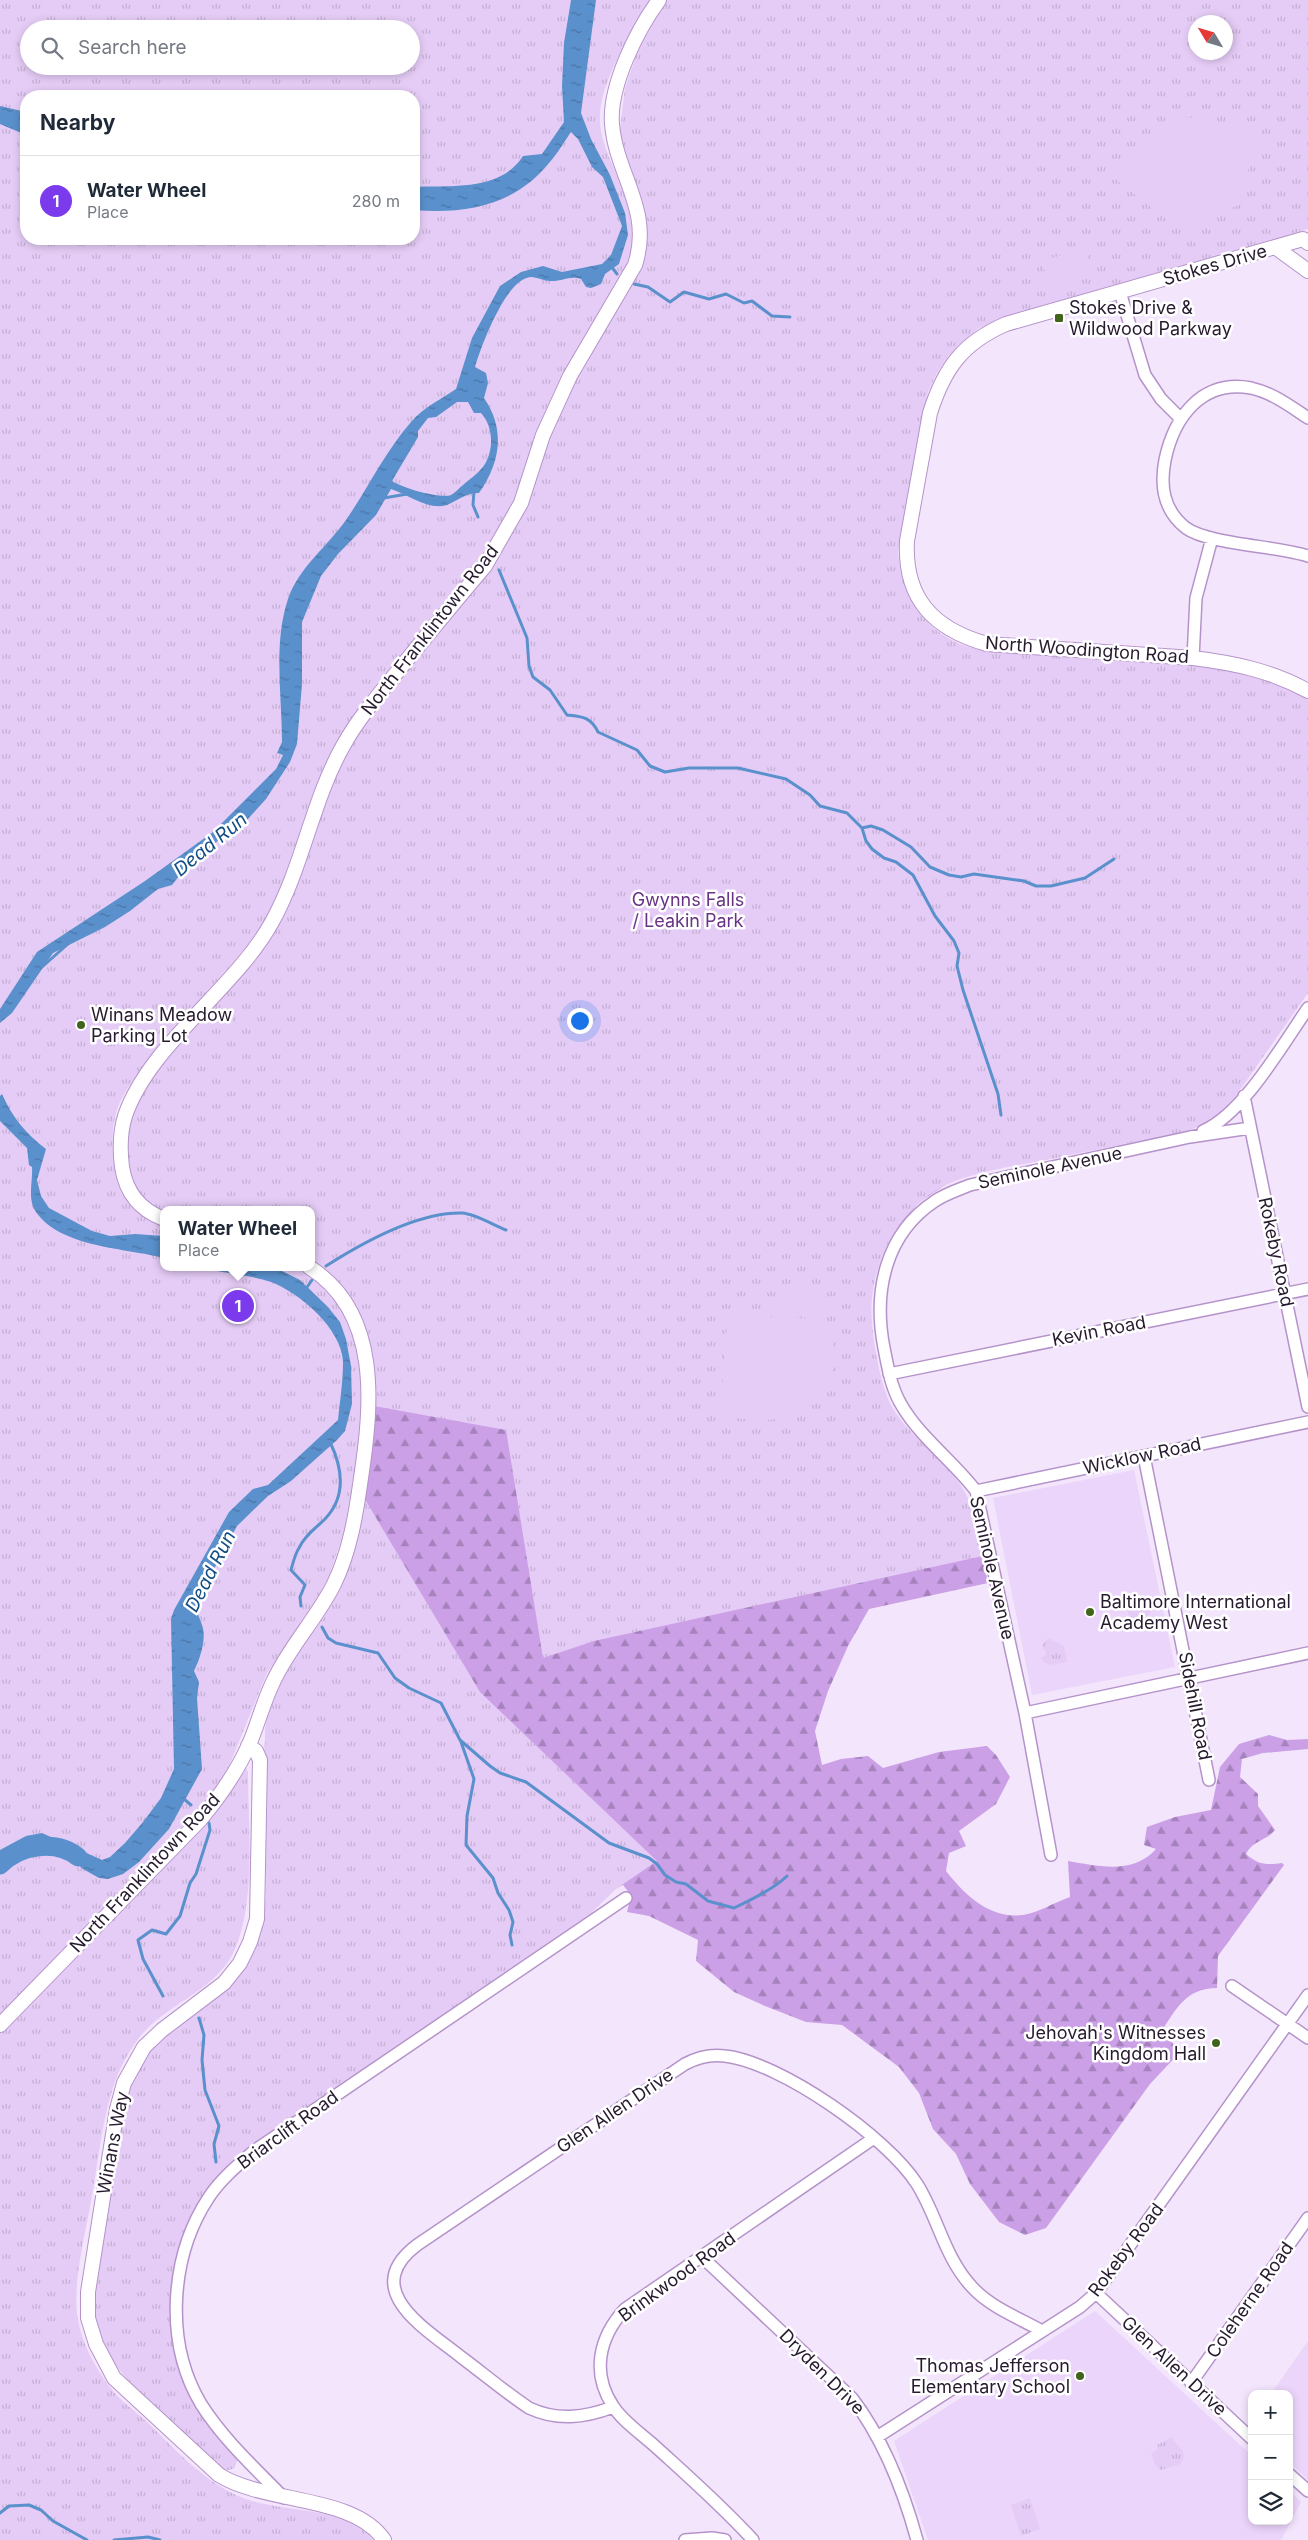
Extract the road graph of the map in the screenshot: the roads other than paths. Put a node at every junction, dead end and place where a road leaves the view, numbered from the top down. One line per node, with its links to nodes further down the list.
1 (659, 0): 17 (street, North Franklintown Road)
2 (1306, 240): 3 (street, Stokes Drive)
3 (1275, 247): 4 (street); 5 (street, Stokes Drive)
4 (1308, 271)
5 (1120, 292): 6 (street, Stokes Drive); 7 (street)
6 (1006, 324): 11 (street, North Woodington Road)
7 (1180, 418): 8 (street); 9 (street)
8 (1308, 418)
9 (1212, 538): 10 (street); 11 (street)
10 (1308, 556)
11 (1193, 658): 12 (street, North Woodington Road)
12 (1308, 691)
13 (1308, 1008): 14 (street)
14 (1244, 1096): 15 (street, Rokeby Road); 16 (street)
15 (1250, 1128): 16 (street, Seminole Avenue); 20 (street, Rokeby Road)
16 (1190, 1137): 21 (street, Seminole Avenue)
17 (160, 1217)
18 (314, 1271): 29 (street, North Franklintown Road)
19 (1308, 1289): 20 (street, Kevin Road)
20 (1285, 1294): 21 (street, Kevin Road); 22 (street, Rokeby Road)
21 (889, 1374): 25 (street, Seminole Avenue)
22 (1308, 1407)
23 (1308, 1422): 24 (street, Wicklow Road)
24 (1144, 1456): 25 (street, Wicklow Road); 27 (street, Sidehill Road)
25 (976, 1491): 28 (street, Seminole Avenue)
26 (1308, 1653): 27 (street)
27 (1190, 1678): 28 (street); 30 (street, Sidehill Road)
28 (1025, 1713): 31 (street, Seminole Avenue)
29 (247, 1748): 35 (street, North Franklintown Road); 49 (street, Winans Way)
30 (1209, 1780)
31 (1051, 1855)
32 (626, 1898): 49 (street, Briarclift Road)
33 (1232, 1986): 36 (street)
34 (1308, 1995): 36 (street, Rokeby Road)
35 (0, 2024)
36 (1287, 2024): 37 (street); 41 (street, Rokeby Road)
37 (1308, 2038)
38 (874, 2138): 40 (street, Brinkwood Road); 42 (street, Glen Allen Drive); 44 (street, Glen Allen Drive)
39 (1308, 2218): 43 (street, Coleherne Road)
40 (702, 2257): 44 (street, Brinkwood Road); 46 (street, Dryden Drive)
41 (1096, 2293): 42 (street, Rokeby Road); 43 (street, Glen Allen Drive)
42 (1042, 2331): 46 (street, Rokeby Road)
43 (1191, 2383): 45 (street, Glen Allen Drive)
44 (613, 2406): 53 (street, Brinkwood Road)
45 (1248, 2435)
46 (877, 2437): 54 (street, Dryden Drive)
47 (1293, 2478): 48 (street)
48 (1308, 2491)
49 (285, 2499): 50 (street)
50 (384, 2540)
51 (685, 2540): 52 (street)
52 (725, 2540)
53 (753, 2540)
54 (917, 2540)

